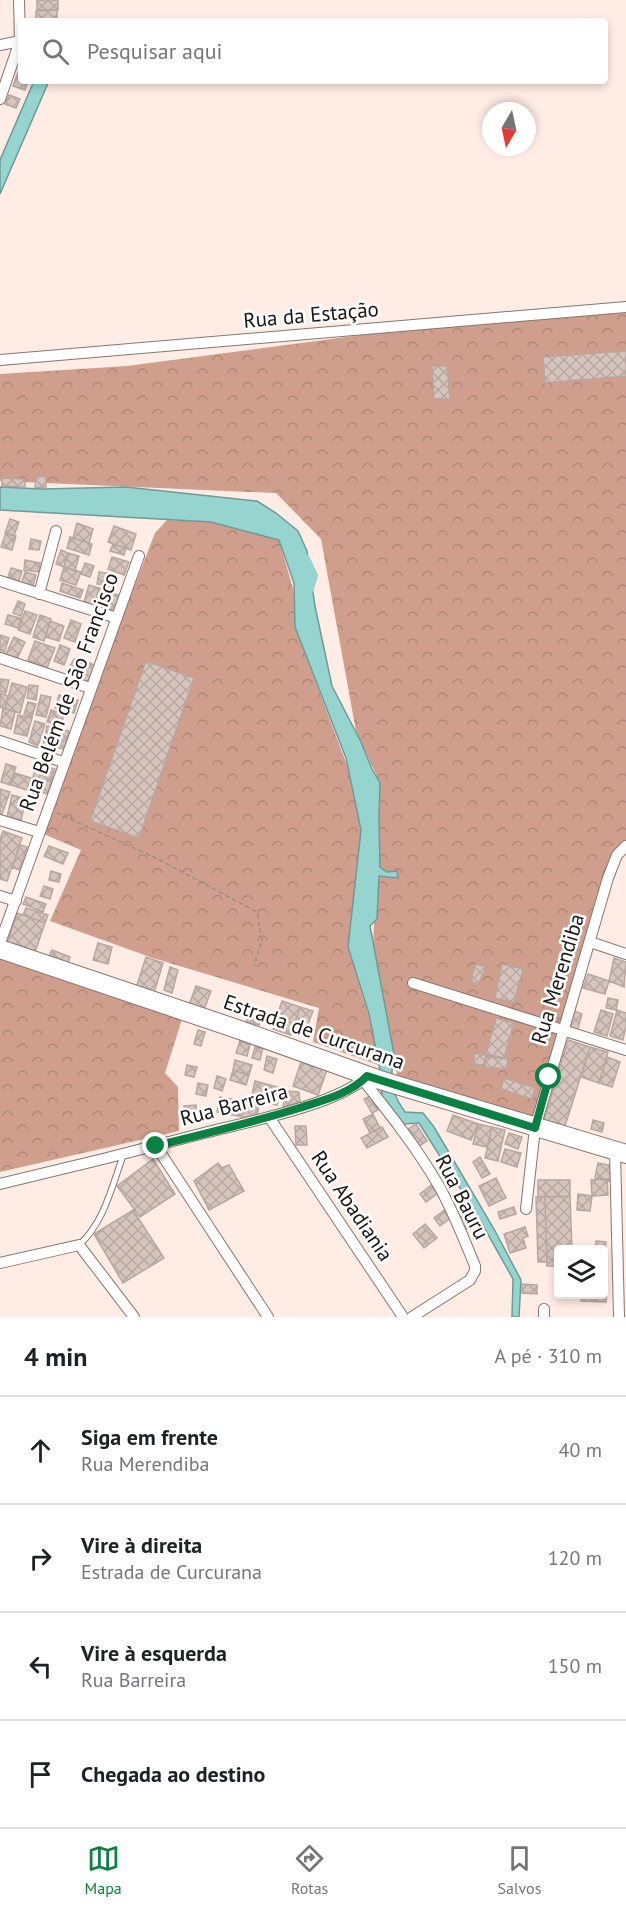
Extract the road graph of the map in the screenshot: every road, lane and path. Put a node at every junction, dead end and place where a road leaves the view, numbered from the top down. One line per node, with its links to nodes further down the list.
1 (20, 0): 2 (street)
2 (20, 18)
3 (18, 41): 4 (street)
4 (0, 45)
5 (18, 47): 6 (street)
6 (0, 99)
7 (626, 307): 8 (street, Rua da Estação)
8 (0, 360)
9 (56, 531): 12 (street)
10 (139, 556): 13 (street, Rua Belém de São Francisco)
11 (0, 581): 12 (street)
12 (39, 594): 13 (street)
13 (117, 618): 15 (street, Rua Belém de São Francisco)
14 (0, 658): 15 (street)
15 (90, 688): 17 (street, Rua Belém de São Francisco)
16 (0, 741): 17 (street)
17 (63, 762): 18 (street, Rua Belém de São Francisco)
18 (48, 809): 20 (street, Rua Belém de São Francisco); 28 (path)
19 (0, 820): 20 (street)
20 (39, 832): 23 (street, Rua Belém de São Francisco)
21 (626, 846): 24 (street, Rua Merendiba)
22 (0, 896): 23 (street)
23 (15, 901): 25 (street, Rua Belém de São Francisco)
24 (590, 942): 27 (street); 30 (street, Rua Merendiba)
25 (0, 943)
26 (0, 949): 32 (main road, Estrada de Curcurana)
27 (626, 954)
28 (254, 966)
29 (413, 983): 30 (street)
30 (562, 1030): 31 (street); 34 (street, Rua Merendiba)
31 (626, 1050)
32 (370, 1079): 33 (street, Rua Barreira); 34 (main road, Estrada de Curcurana); 45 (street, Rua Bauru)
33 (269, 1117): 35 (street, Rua Barreira); 44 (street, Rua Abadiania)
34 (535, 1128): 36 (main road, Estrada de Curcurana); 39 (street, Rua Merendiba)
35 (156, 1146): 37 (street, Rua Barreira); 43 (street)
36 (620, 1152): 46 (street)
37 (123, 1154): 38 (street, Rua Barreira); 40 (lane)
38 (0, 1184)
39 (526, 1209)
40 (79, 1245): 41 (street); 42 (street)
41 (0, 1263)
42 (134, 1317)
43 (268, 1317)
44 (403, 1317)
45 (412, 1317)
46 (619, 1317)

